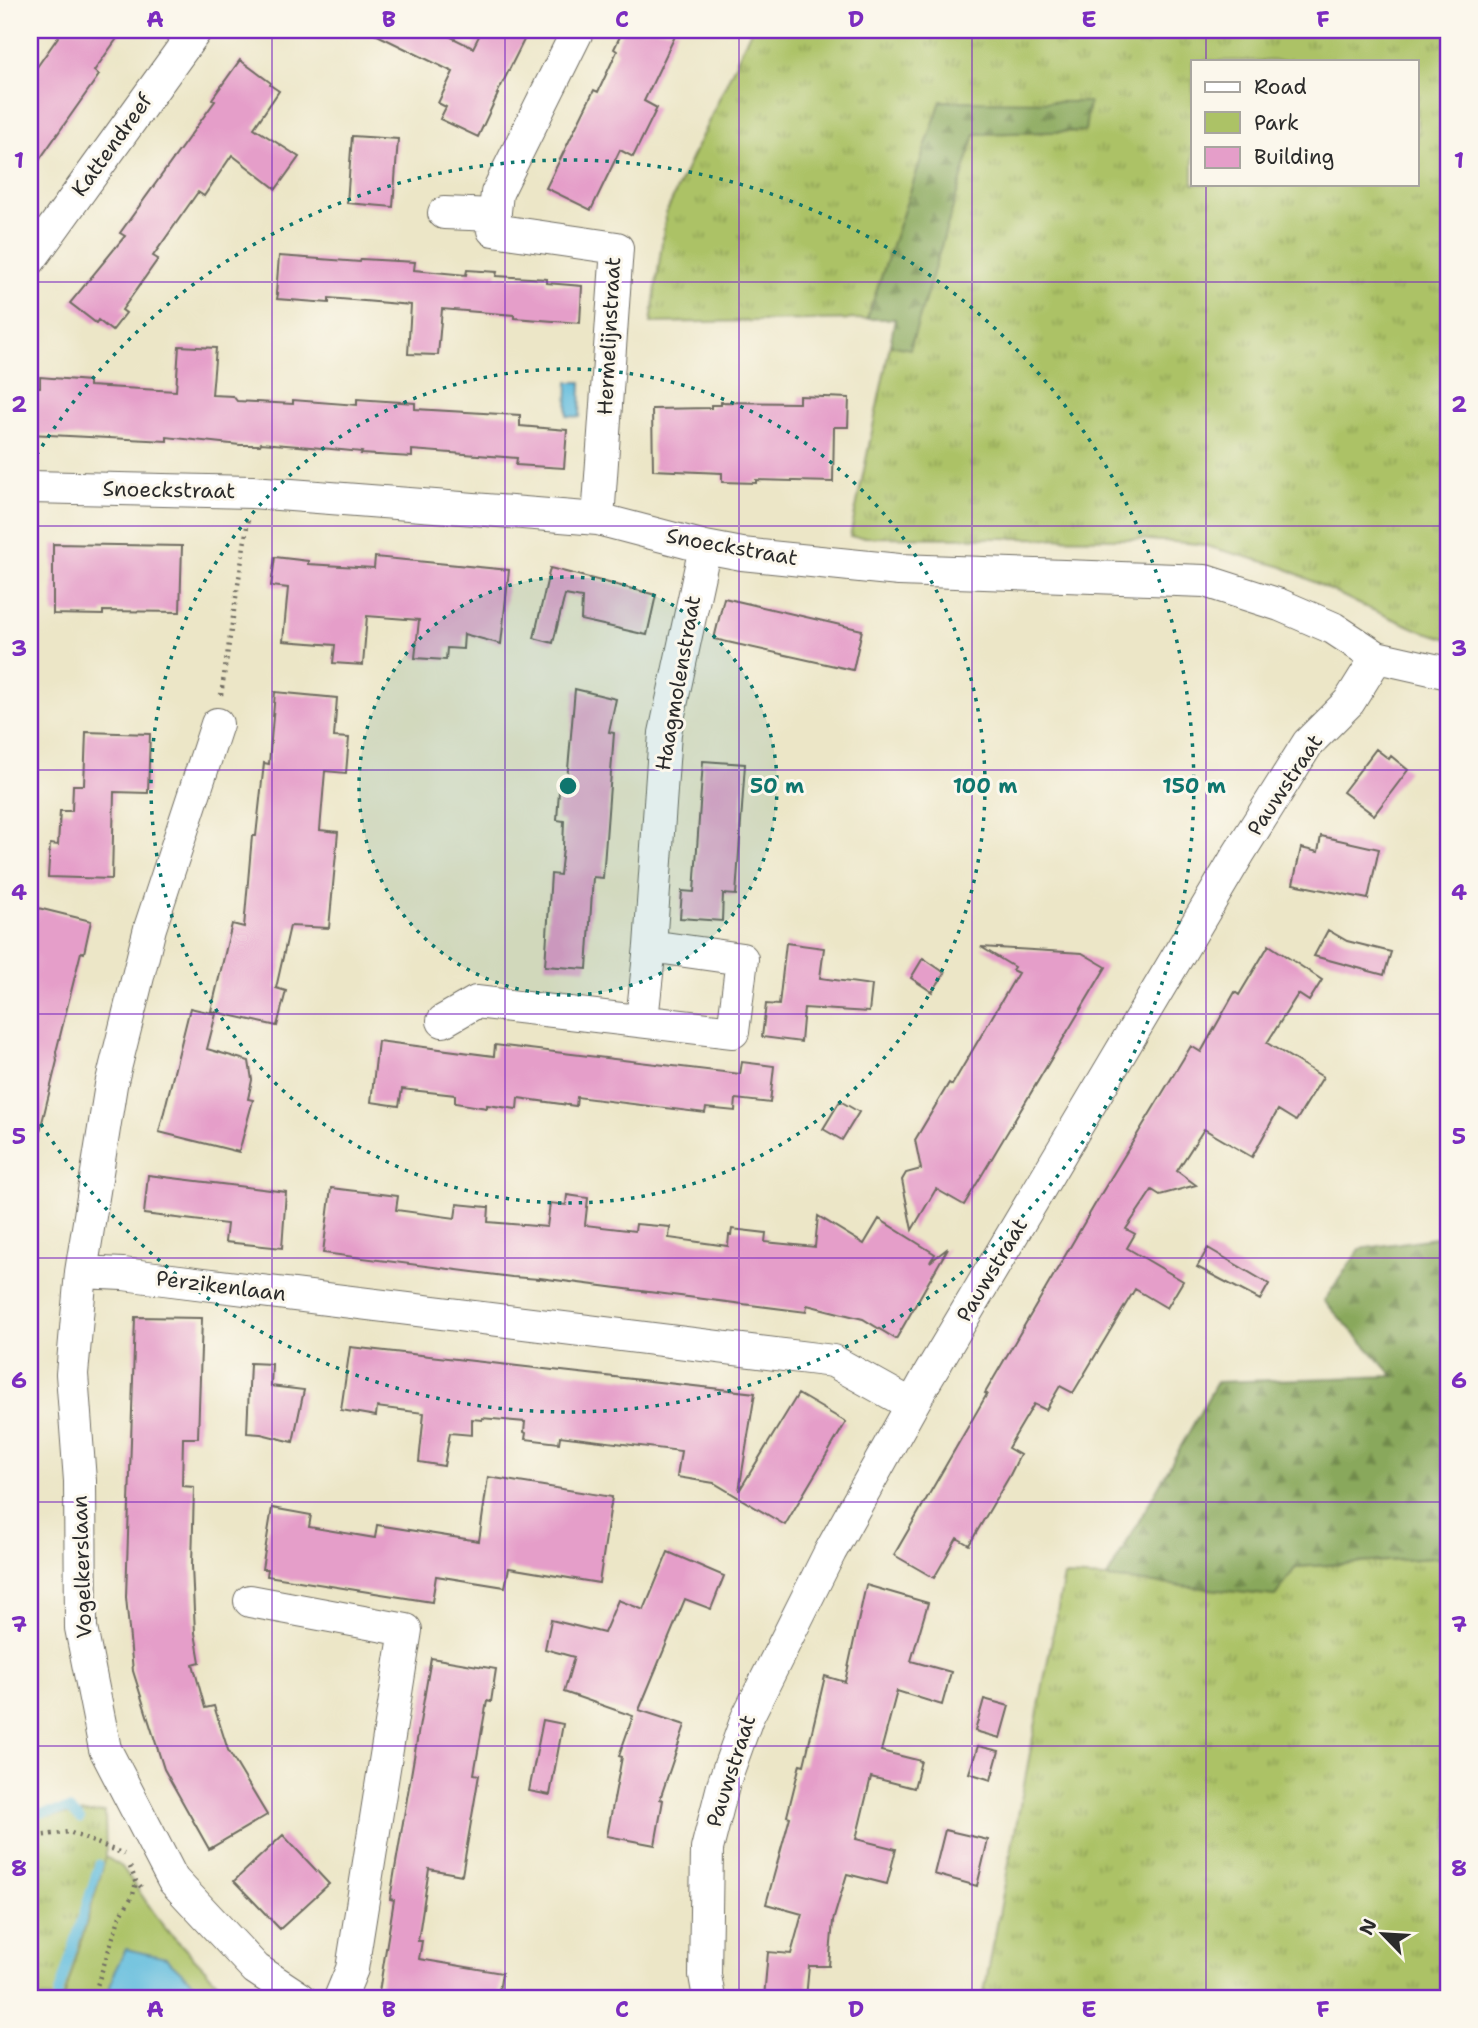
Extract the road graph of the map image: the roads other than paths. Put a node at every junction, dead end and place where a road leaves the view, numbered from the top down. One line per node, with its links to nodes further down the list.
1 (195, 30): 5 (street, Kattendreef)
2 (578, 30): 4 (street)
3 (444, 213): 4 (street)
4 (495, 215): 7 (street, Hermelijnstraat)
5 (30, 260)
6 (30, 487): 7 (street, Snoeckstraat)
7 (598, 519): 8 (street, Snoeckstraat)
8 (705, 547): 9 (street, Snoeckstraat); 12 (street, Haagmolenstraat)
9 (1377, 657): 10 (street); 16 (street, Pauwstraat)
10 (1448, 673)
11 (217, 724): 15 (street)
12 (650, 946): 13 (street, Haagmolenstraat); 13 (street)
13 (642, 1020): 14 (street)
14 (443, 1021)
15 (81, 1272): 16 (street, Perzikenlaan); 18 (street, Vogelkerslaan)
16 (912, 1405): 20 (street, Pauwstraat)
17 (250, 1601): 19 (street)
18 (300, 1998)
19 (340, 1998)
20 (709, 1998)

